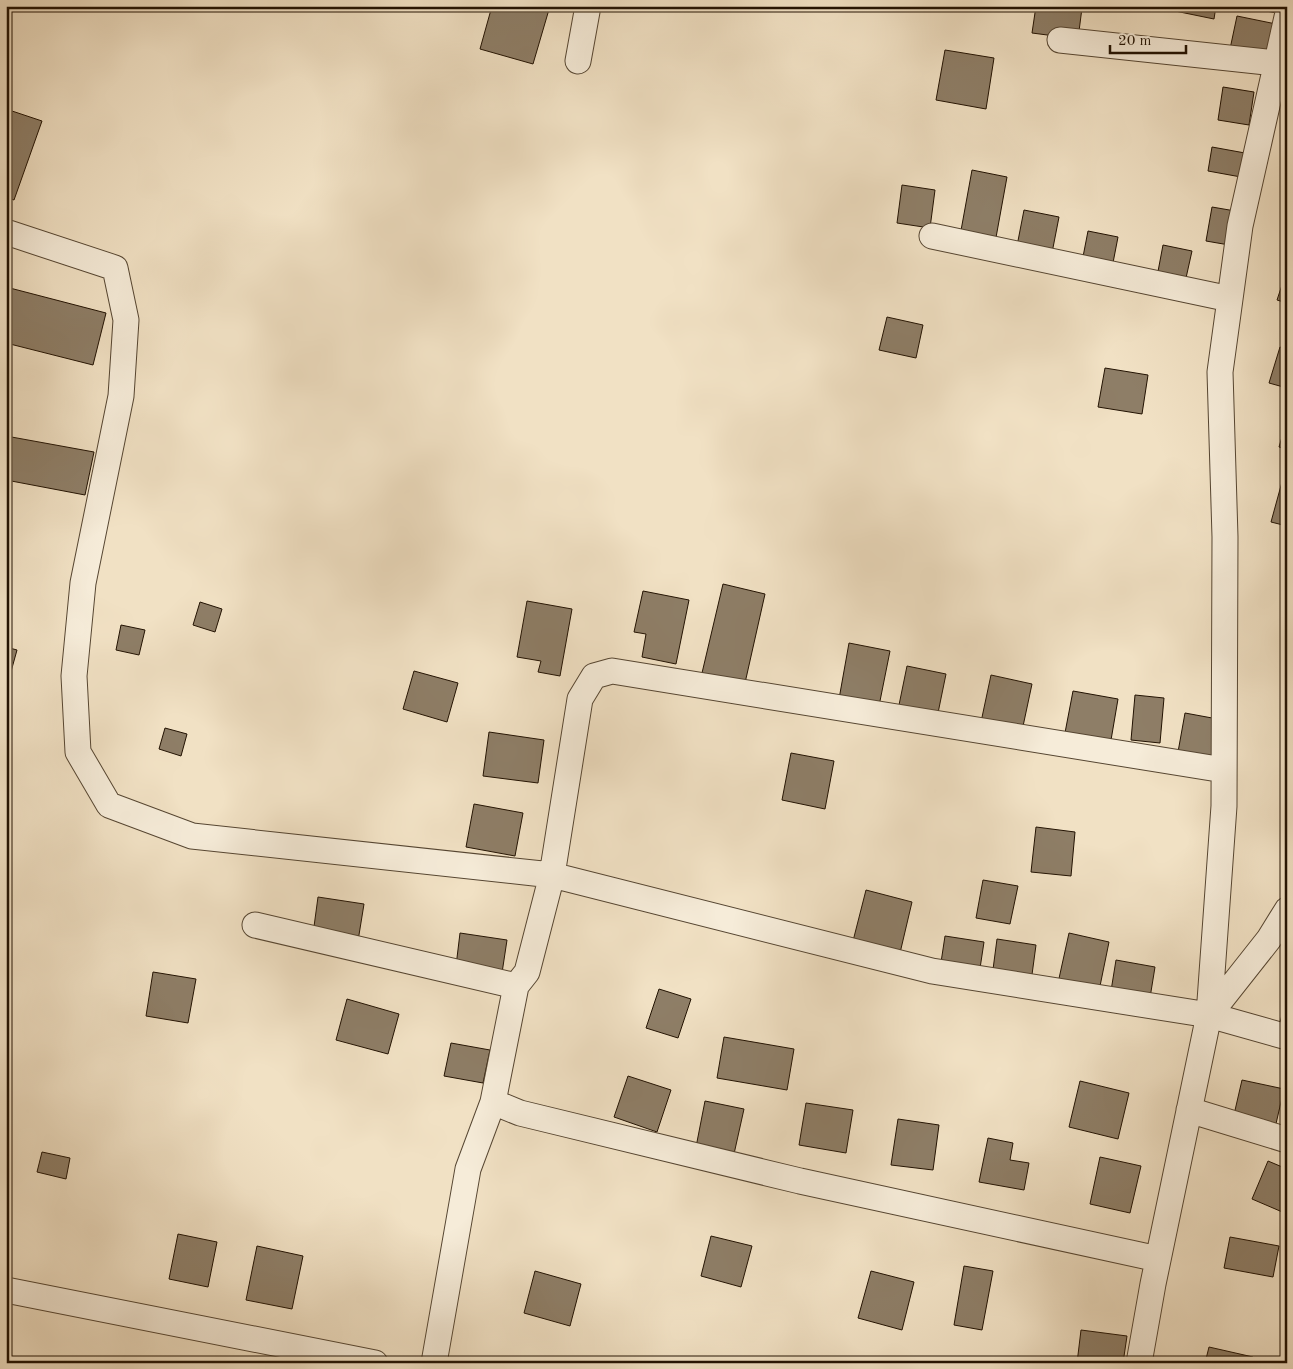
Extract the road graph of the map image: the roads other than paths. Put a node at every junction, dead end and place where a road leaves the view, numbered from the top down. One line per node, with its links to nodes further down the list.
1 (588, 6): 4 (street)
2 (1287, 17): 5 (street)
3 (1060, 40): 5 (street)
4 (578, 61)
5 (1276, 63): 8 (street)
6 (6, 232): 10 (street)
7 (932, 236): 8 (street)
8 (1230, 299): 9 (street)
9 (1224, 770): 10 (street); 14 (street)
10 (552, 876): 13 (street); 14 (street)
11 (1287, 910): 14 (street)
12 (255, 925): 13 (street)
13 (516, 986): 16 (street)
14 (1209, 1015): 15 (street); 17 (street)
15 (1287, 1037)
16 (493, 1102): 19 (street); 22 (street)
17 (1189, 1110): 18 (street); 19 (street)
18 (1287, 1140)
19 (1158, 1259): 23 (street)
20 (6, 1290): 21 (street)
21 (375, 1363)
22 (434, 1363)
23 (1139, 1363)

